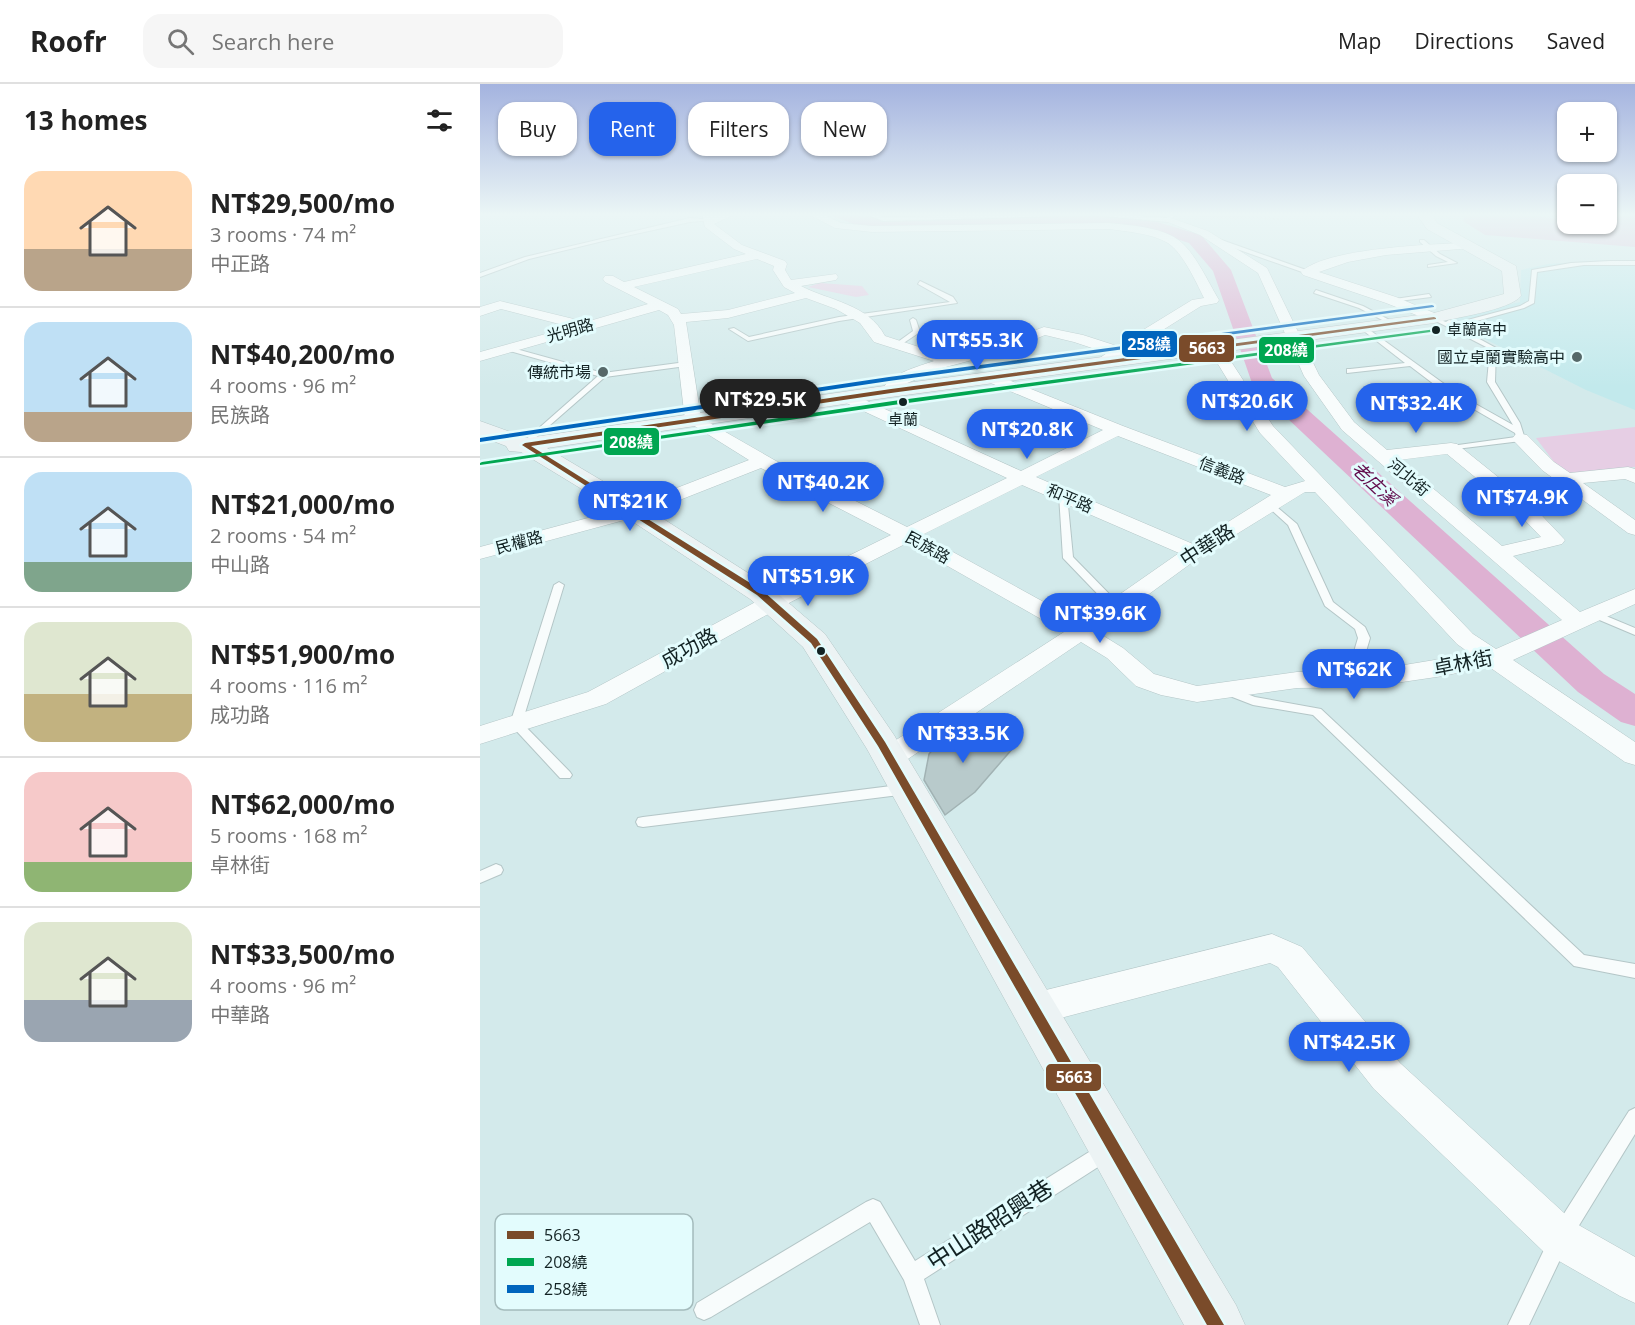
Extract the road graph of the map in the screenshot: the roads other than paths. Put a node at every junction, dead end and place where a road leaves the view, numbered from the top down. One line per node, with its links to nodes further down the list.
1 (688, 271): 13 (street)
2 (780, 271): 12 (street)
3 (1196, 271): 33 (street)
4 (1263, 271): 28 (street, 河北街)
5 (1305, 271): 8 (lane)
6 (1510, 271): 21 (street)
7 (1534, 271): 21 (lane)
8 (1308, 272): 17 (street)
9 (832, 277): 12 (street)
10 (609, 279): 13 (street)
11 (920, 283): 20 (lane)
12 (788, 284): 15 (street)
13 (622, 286): 18 (street)
14 (1316, 292): 24 (lane)
15 (809, 293): 20 (street); 22 (street)
16 (1429, 296): 17 (lane)
17 (1390, 300): 21 (street)
18 (661, 305): 22 (street); 25 (street, 光明路)
19 (480, 312): 25 (street)
20 (859, 316): 27 (lane); 29 (street)
21 (1434, 318): 24 (street); 47 (lane)
22 (677, 320): 35 (street)
23 (913, 320): 29 (lane)
24 (1392, 324): 26 (street)
25 (584, 326): 31 (street, 光明路)
26 (1362, 327): 28 (street); 36 (lane)
27 (732, 328)
28 (1295, 336): 30 (street); 51 (street, 河北街)
29 (897, 345): 34 (street)
30 (1220, 345): 33 (street); 56 (street)
31 (505, 348): 32 (street, 光明路); 38 (lane)
32 (480, 357)
33 (1110, 357): 34 (street); 39 (street)
34 (948, 361): 40 (street)
35 (686, 364): 38 (lane); 44 (street)
36 (1413, 364): 37 (lane); 43 (lane)
37 (1350, 371)
38 (603, 375): 48 (lane)
39 (991, 378): 40 (street); 46 (street, 信義路)
40 (891, 391): 41 (street)
41 (848, 398): 44 (street); 54 (street, 和平路)
42 (1469, 404): 47 (lane)
43 (1408, 406)
44 (693, 420): 48 (street); 52 (street, 民族路)
45 (480, 428): 48 (street)
46 (1117, 430): 54 (street, 成功路); 58 (street, 信義路)
47 (1520, 436): 49 (lane); 55 (street)
48 (525, 445): 50 (street); 59 (street)
49 (1451, 448): 51 (street); 64 (street)
50 (480, 452)
51 (1385, 456): 64 (street, 河北街)
52 (762, 461): 59 (street, 民權路); 61 (street, 民族路)
53 (1635, 477): 55 (street)
54 (1022, 478): 57 (street, 和平路); 61 (street, 成功路)
55 (1565, 478): 60 (street)
56 (1321, 486): 58 (street, 中華路); 72 (street)
57 (1063, 495): 62 (street, 和平路); 68 (lane)
58 (1278, 500): 62 (street, 中華路); 73 (lane)
59 (632, 512): 63 (street, 民權路); 67 (street)
60 (1635, 529)
61 (907, 535): 67 (street, 成功路); 70 (street, 民族路)
62 (1194, 552): 68 (street, 中華路)
63 (480, 553)
64 (1499, 553): 69 (street, 河北街)
65 (559, 585): 75 (lane)
66 (1635, 596): 69 (street, 卓林街)
67 (771, 603): 75 (street, 成功路); 78 (street)
68 (1116, 607): 70 (street, 中華路)
69 (1585, 617): 71 (lane); 72 (street, 卓林街)
70 (1081, 632): 74 (street, 卓林街); 78 (street, 中華路)
71 (1635, 632)
72 (1492, 658): 73 (street, 卓林街); 77 (street)
73 (1368, 679): 74 (street, 卓林街)
74 (1225, 690): 83 (lane)
75 (516, 724): 76 (street, 成功路); 79 (lane)
76 (480, 735)
77 (1635, 755)
78 (898, 773): 80 (lane); 84 (street)
79 (565, 775)
80 (643, 822)
81 (496, 870): 82 (lane)
82 (480, 877)
83 (1635, 971)
84 (1034, 1009): 86 (street); 87 (street)
85 (1635, 1117): 87 (lane)
86 (1113, 1146): 88 (lane, 中山路昭興巷); 92 (street)
87 (1560, 1238): 89 (street); 93 (lane)
88 (912, 1275): 90 (lane); 91 (lane, 中山路昭興巷)
89 (1635, 1281)
90 (704, 1310)
91 (930, 1325)
92 (1216, 1325)
93 (1518, 1325)

